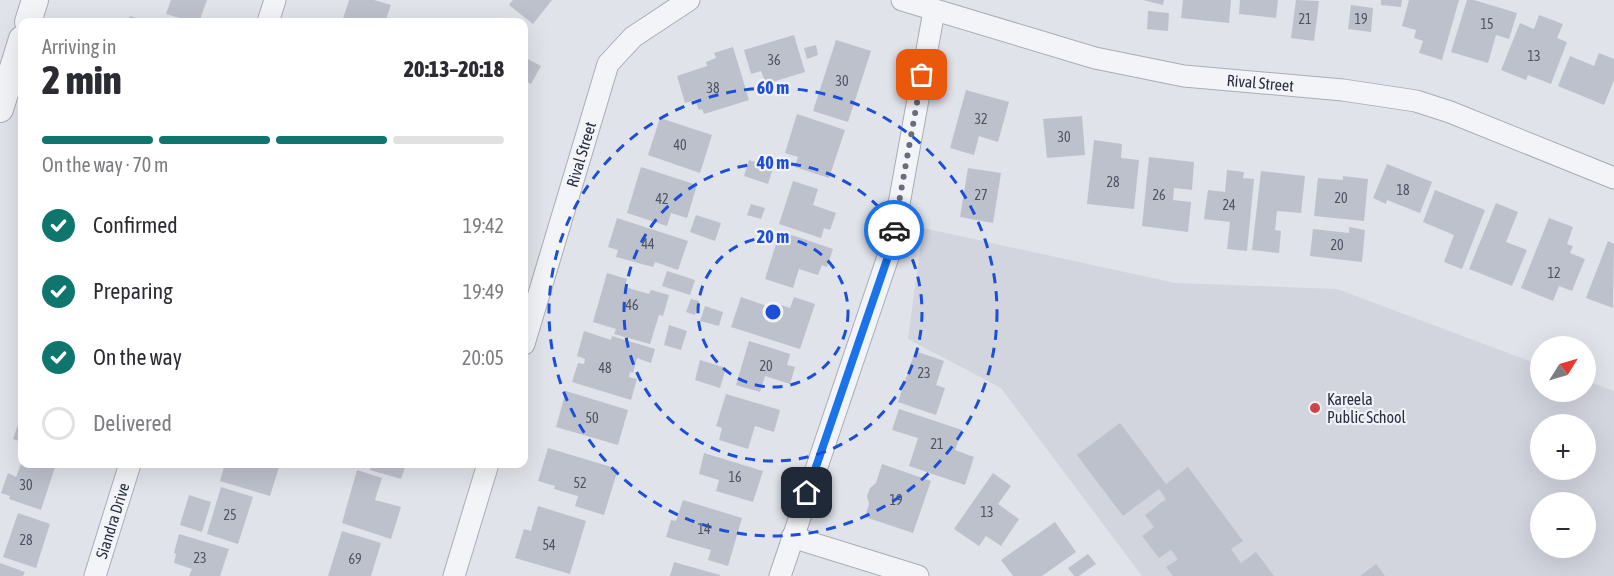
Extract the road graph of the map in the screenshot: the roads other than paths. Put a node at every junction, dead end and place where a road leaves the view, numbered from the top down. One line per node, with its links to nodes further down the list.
1 (35, 0): 6 (street)
2 (275, 0): 7 (street)
3 (689, 0): 11 (street, Rival Street)
4 (902, 0): 5 (street, Rival Street)
5 (934, 10): 10 (street, Rival Street); 14 (street)
6 (29, 18)
7 (269, 18)
8 (18, 52): 9 (street)
9 (0, 109)
10 (1614, 178)
11 (528, 331)
12 (129, 468): 15 (street, Siandra Drive)
13 (487, 468): 16 (street)
14 (792, 537): 17 (street); 18 (street)
15 (94, 576)
16 (454, 576)
17 (780, 576)
18 (918, 576)

